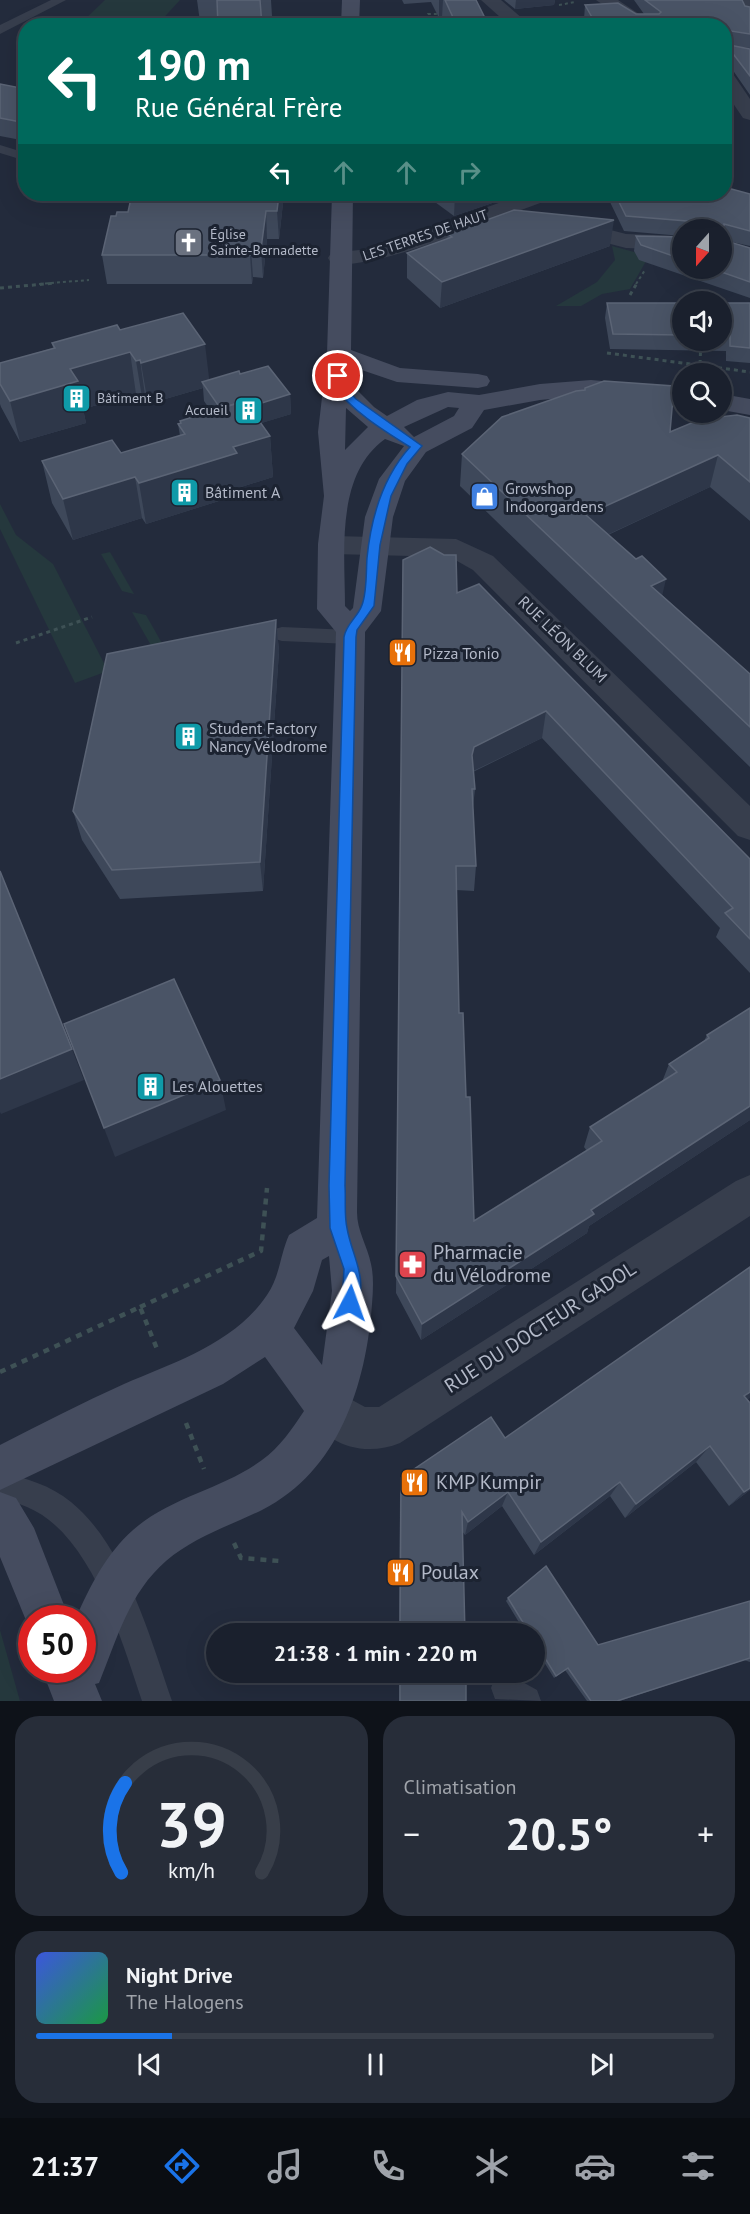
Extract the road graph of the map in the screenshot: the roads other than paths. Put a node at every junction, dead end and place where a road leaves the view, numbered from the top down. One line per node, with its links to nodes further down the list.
1 (60, 0): 7 (lane)
2 (351, 0): 8 (main road)
3 (490, 0): 9 (street)
4 (605, 0): 10 (street)
5 (742, 0): 6 (street)
6 (750, 15)
7 (24, 18)
8 (350, 18)
9 (512, 18)
10 (635, 18)
11 (18, 21): 12 (lane)
12 (0, 30)
13 (732, 87): 14 (street)
14 (750, 114)
15 (0, 149): 16 (lane)
16 (18, 155)
17 (342, 201): 21 (main road)
18 (523, 201): 19 (street, LES TERRES DE HAUT)
19 (514, 204): 20 (street); 21 (street, LES TERRES DE HAUT)
20 (672, 243)
21 (339, 258): 22 (main road)
22 (339, 354): 23 (main road); 24 (main road)
23 (337, 384): 29 (main road); 31 (main road)
24 (580, 387): 25 (main road); 26 (main road)
25 (672, 395)
26 (475, 404): 29 (main road); 30 (main road)
27 (732, 404): 28 (main road)
28 (750, 407)
29 (385, 427): 30 (main road); 31 (main road)
30 (417, 446): 33 (main road)
31 (336, 504): 32 (main road)
32 (333, 545): 33 (street, RUE LÉON BLUM); 34 (main road)
33 (374, 545): 34 (main road); 36 (street, RUE LÉON BLUM)
34 (351, 633): 35 (lane); 38 (main road)
35 (282, 634)
36 (750, 827)
37 (750, 1194): 40 (street, RUE DU DOCTEUR GADOL)
38 (338, 1228): 39 (main road); 40 (main road)
39 (268, 1327): 40 (main road); 41 (main road)
40 (328, 1408): 44 (main road)
41 (0, 1468)
42 (0, 1486): 44 (lane)
43 (0, 1514): 45 (main road)
44 (116, 1586): 46 (main road); 47 (lane)
45 (41, 1605)
46 (96, 1626)
47 (157, 1701)

